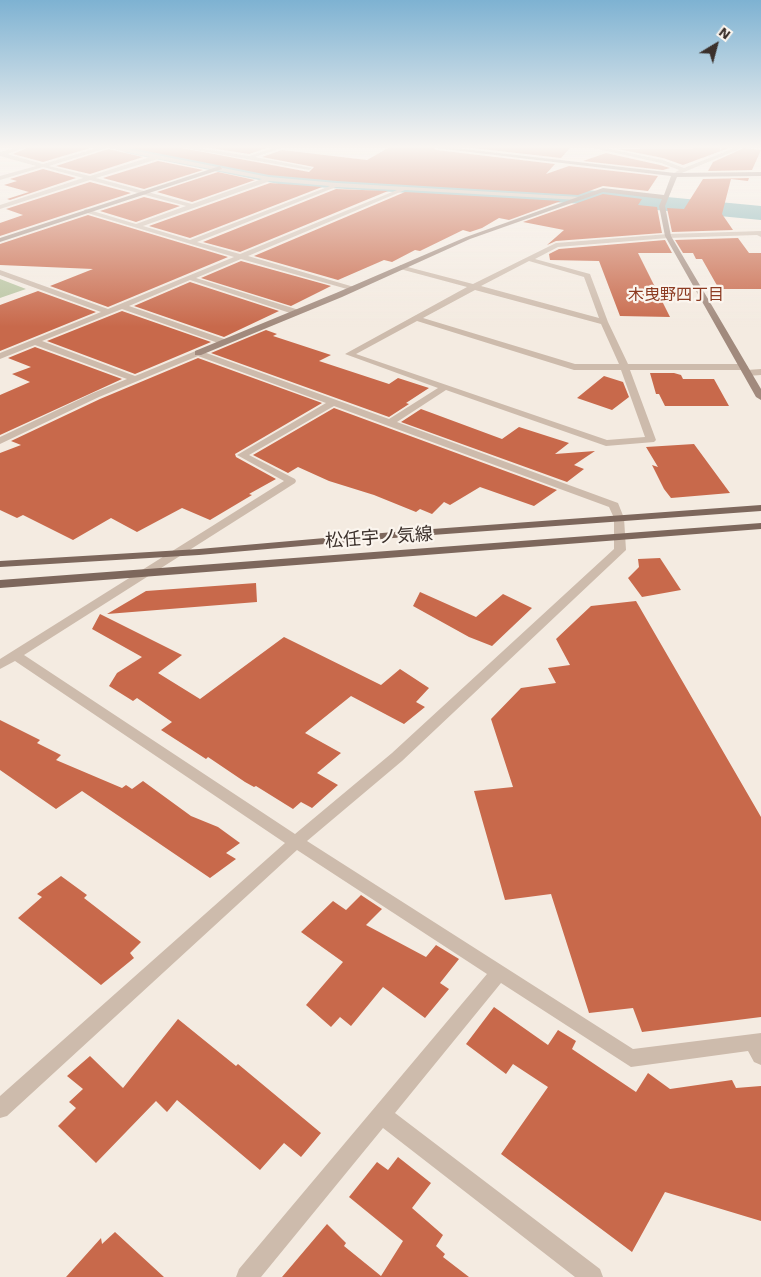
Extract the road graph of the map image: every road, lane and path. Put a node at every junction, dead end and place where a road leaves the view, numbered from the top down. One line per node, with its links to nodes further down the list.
1 (96, 208): 7 (street)
2 (188, 208): 8 (street)
3 (279, 208): 12 (street)
4 (359, 208): 13 (street)
5 (553, 208): 15 (street)
6 (664, 208): 10 (street)
7 (86, 211): 8 (street); 11 (street)
8 (136, 226): 12 (street)
9 (761, 235): 10 (street)
10 (668, 236): 14 (street); 30 (street)
11 (0, 240)
12 (190, 242): 13 (street)
13 (240, 257): 17 (street); 19 (street)
14 (529, 259): 18 (street); 24 (street)
15 (403, 266): 18 (street); 19 (street)
16 (0, 272): 21 (street)
17 (190, 278): 20 (street); 22 (street)
18 (474, 287): 23 (street); 24 (street)
19 (351, 289): 22 (street)
20 (122, 306): 21 (street); 26 (street)
21 (109, 312): 25 (street)
22 (296, 312): 26 (street)
23 (416, 318): 29 (street); 33 (street)
24 (604, 322): 29 (street)
25 (36, 342): 28 (street); 32 (street)
26 (224, 342): 27 (street)
27 (198, 353): 32 (street); 35 (street)
28 (0, 356)
29 (625, 368): 30 (street); 33 (street)
30 (746, 370): 31 (street); 34 (street)
31 (761, 372)
32 (135, 379): 37 (street)
33 (445, 387): 36 (street)
34 (761, 397)
35 (334, 402): 36 (street); 42 (street)
36 (391, 422): 39 (street)
37 (0, 441)
38 (761, 508): 39 (main road, 松任宇ノ気線)
39 (619, 518): 41 (street); 42 (main road, 松任宇ノ気線)
40 (761, 526): 41 (main road, 松任宇ノ気線)
41 (620, 537): 44 (main road, 松任宇ノ気線); 48 (street)
42 (180, 553): 43 (main road, 松任宇ノ気線); 44 (street)
43 (0, 564)
44 (145, 574): 45 (main road, 松任宇ノ気線); 46 (street)
45 (0, 584)
46 (16, 656): 47 (street); 48 (street)
47 (0, 665)
48 (296, 842): 49 (street); 51 (street)
49 (499, 973): 50 (street); 52 (street)
50 (758, 1046)
51 (0, 1109)
52 (382, 1115): 53 (street); 54 (street)
53 (247, 1277)
54 (592, 1277)

